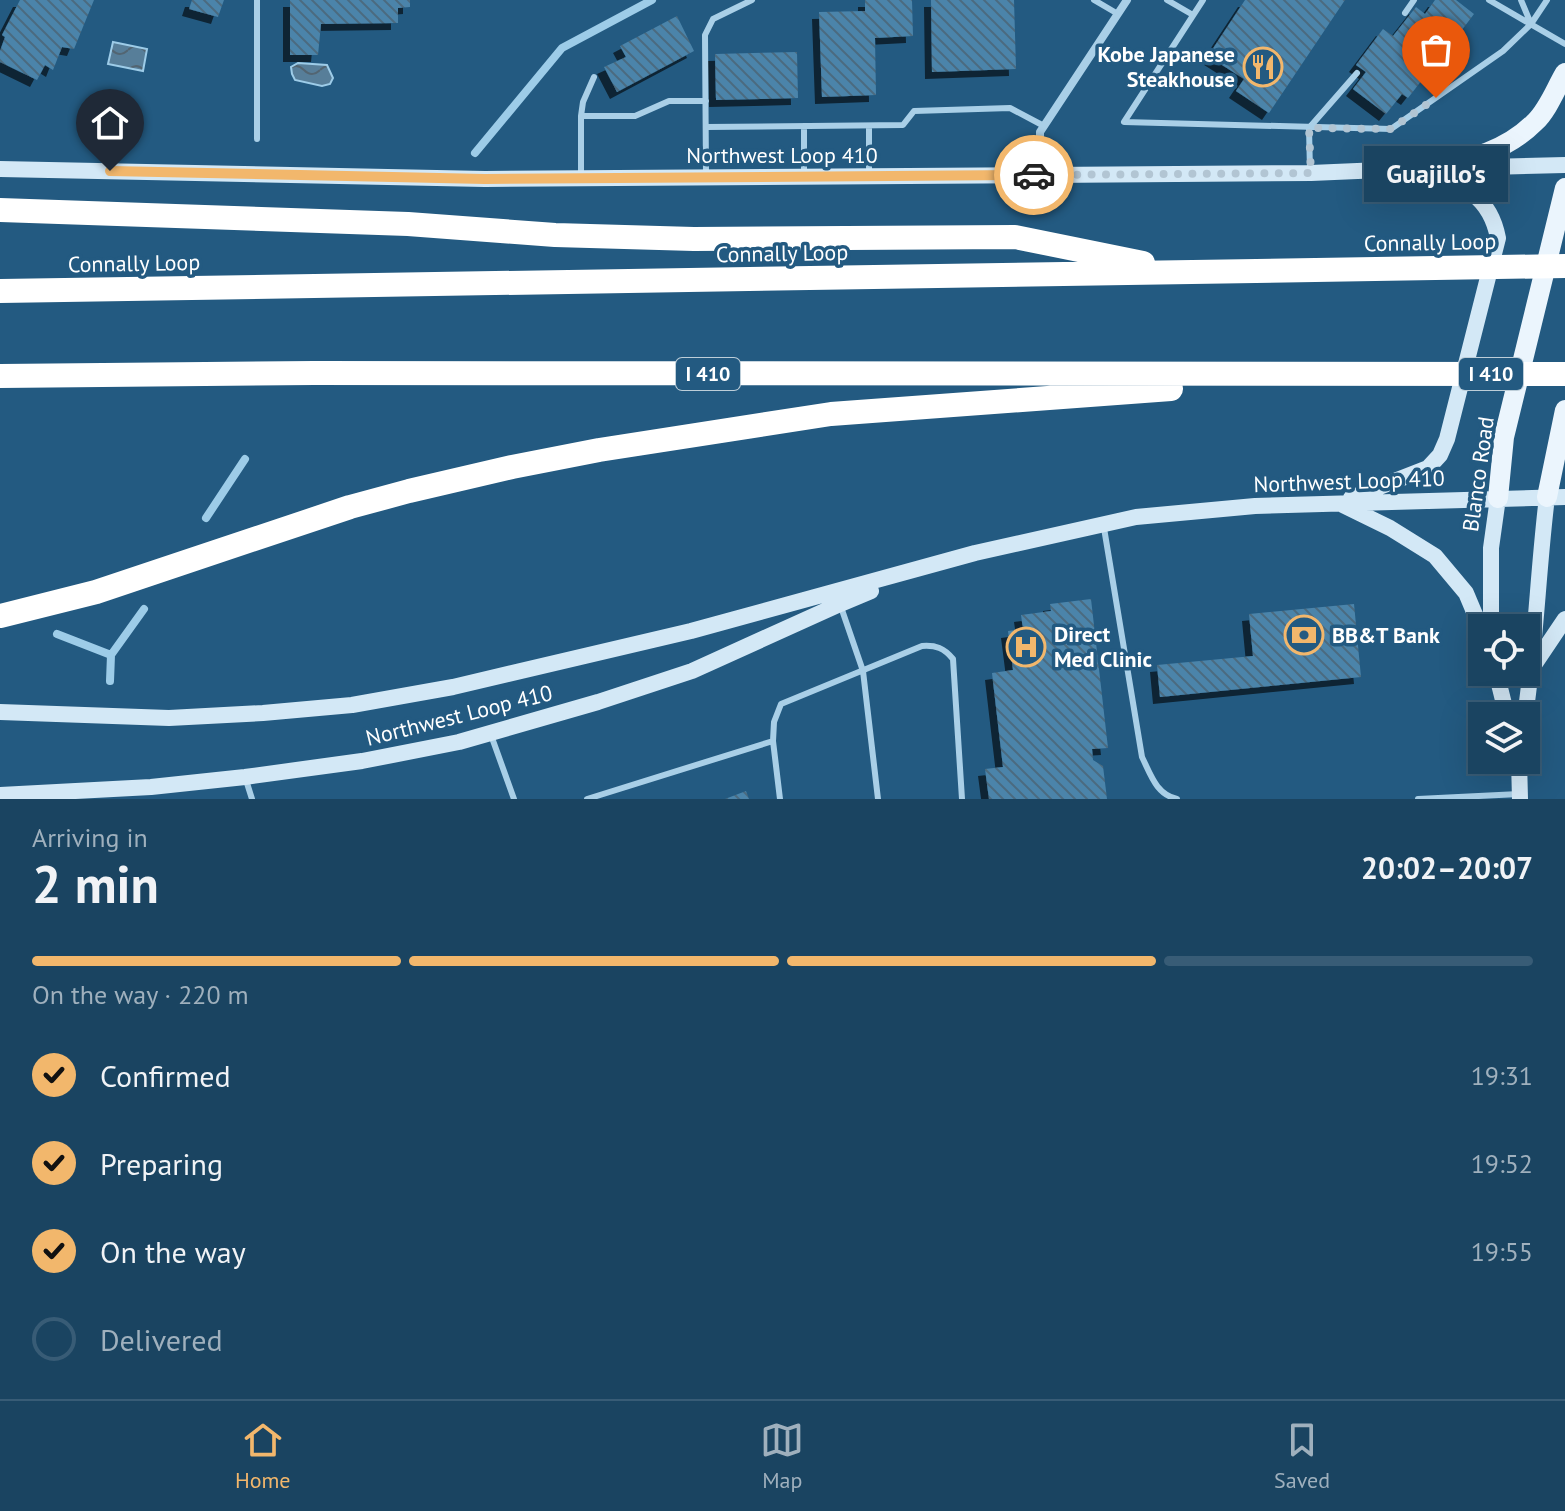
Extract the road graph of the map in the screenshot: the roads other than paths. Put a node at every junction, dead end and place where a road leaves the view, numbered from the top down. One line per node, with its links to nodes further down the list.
1 (257, 0): 26 (lane)
2 (752, 0): 19 (lane)
3 (1094, 0): 12 (lane)
4 (1127, 0): 12 (street)
5 (1167, 0): 13 (lane)
6 (1203, 0): 13 (lane)
7 (1414, 0): 11 (lane)
8 (1489, 0): 14 (lane)
9 (1521, 0): 14 (lane)
10 (1547, 0): 14 (lane)
11 (1405, 13)
12 (1118, 14): 23 (street)
13 (1193, 15): 25 (lane)
14 (1531, 24): 15 (lane); 25 (lane)
15 (1565, 44)
16 (1357, 73): 25 (lane)
17 (1565, 73): 29 (main road)
18 (594, 77): 20 (lane)
19 (706, 101): 20 (lane); 24 (lane)
20 (581, 116): 35 (lane)
21 (804, 126): 22 (lane); 24 (lane); 32 (lane)
22 (869, 126): 23 (lane); 33 (lane)
23 (1044, 126): 31 (street)
24 (706, 127): 34 (lane)
25 (1309, 128): 30 (lane)
26 (257, 139)
27 (1565, 165): 29 (main road, Northwest Loop 410)
28 (0, 169): 35 (main road, Northwest Loop 410)
29 (1418, 169): 30 (main road, Northwest Loop 410); 47 (main road)
30 (1311, 173): 31 (main road, Northwest Loop 410)
31 (1040, 175): 33 (main road, Northwest Loop 410)
32 (804, 177): 33 (main road, Northwest Loop 410); 34 (main road, Northwest Loop 410)
33 (869, 177)
34 (706, 178): 35 (main road, Northwest Loop 410)
35 (581, 179)
36 (1563, 196): 46 (main road, Blanco Road)
37 (0, 210): 39 (highway)
38 (1565, 266): 39 (highway, Connally Loop)
39 (1188, 272): 40 (highway, Connally Loop)
40 (0, 291)
41 (1358, 374): 42 (highway, I 410); 43 (highway, I 410); 54 (highway)
42 (1565, 374)
43 (0, 376)
44 (1565, 410): 45 (main road)
45 (1556, 497): 46 (main road, Northwest Loop 410); 53 (main road)
46 (1498, 498): 47 (main road, Northwest Loop 410); 52 (main road, Blanco Road)
47 (1337, 503): 48 (main road, Northwest Loop 410); 51 (main road)
48 (1103, 524): 49 (main road, Northwest Loop 410); 71 (lane)
49 (949, 561): 50 (main road, Northwest Loop 410); 58 (main road, Northwest Loop 410)
50 (840, 604): 57 (lane); 59 (main road, Northwest Loop 410)
51 (1475, 614)
52 (1491, 614)
53 (1536, 614)
54 (0, 616)
55 (1565, 619): 56 (main road)
56 (1540, 656)
57 (863, 671): 60 (lane); 69 (lane); 70 (lane)
58 (0, 712)
59 (490, 733): 62 (main road, Northwest Loop 410); 66 (lane)
60 (773, 741): 67 (lane); 68 (lane)
61 (1519, 774): 64 (main road)
62 (245, 777): 63 (main road, Northwest Loop 410); 65 (lane)
63 (0, 795)
64 (1520, 797): 72 (lane)
65 (252, 799)
66 (514, 799)
67 (587, 799)
68 (780, 799)
69 (878, 799)
70 (962, 799)
71 (1177, 799)
72 (1418, 799)

